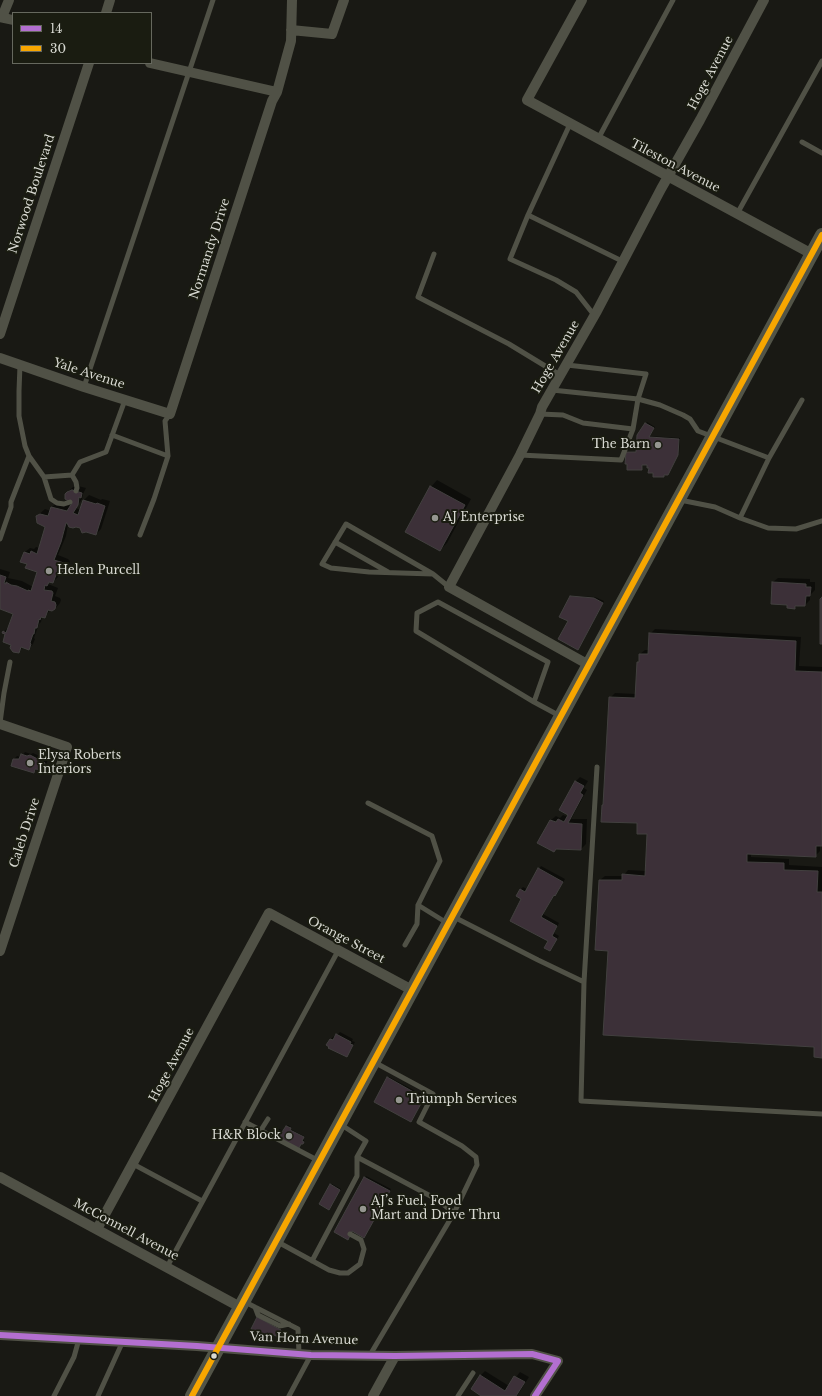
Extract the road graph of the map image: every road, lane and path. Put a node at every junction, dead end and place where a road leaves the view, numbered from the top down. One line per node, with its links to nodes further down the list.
1 (9, 0): 10 (street)
2 (110, 0): 9 (street)
3 (213, 0): 16 (lane)
4 (292, 0): 12 (street, Normandy Drive)
5 (344, 0): 12 (street)
6 (582, 0): 18 (street, Tileston Avenue)
7 (673, 0): 19 (lane)
8 (764, 0): 22 (street, Hoge Avenue)
9 (106, 12)
10 (1, 19): 11 (street)
11 (12, 20)
12 (291, 30): 17 (street, Normandy Drive)
13 (822, 61): 23 (lane)
14 (89, 64): 30 (street, Norwood Boulevard)
15 (152, 64): 16 (street)
16 (189, 73): 17 (street); 35 (lane)
17 (277, 92): 40 (street, Normandy Drive)
18 (570, 124): 19 (street, Tileston Avenue); 24 (lane)
19 (598, 139): 22 (street, Tileston Avenue)
20 (802, 142): 21 (lane)
21 (822, 153)
22 (668, 177): 23 (street, Tileston Avenue); 28 (street, Hoge Avenue)
23 (737, 214): 27 (street, Tileston Avenue)
24 (528, 215): 28 (lane); 29 (lane)
25 (822, 235): 27 (street)
26 (434, 254): 34 (lane)
27 (812, 254): 44 (street)
28 (624, 262): 29 (street, Hoge Avenue)
29 (595, 316): 33 (street, Hoge Avenue)
30 (0, 334)
31 (0, 358): 32 (street, Yale Avenue)
32 (20, 365): 35 (street, Yale Avenue); 46 (lane)
33 (566, 365): 34 (street, Hoge Avenue); 37 (lane)
34 (560, 376): 36 (street, Hoge Avenue)
35 (84, 387): 38 (street, Yale Avenue)
36 (552, 390): 37 (lane); 41 (street, Hoge Avenue)
37 (638, 399): 42 (lane); 44 (lane)
38 (125, 400): 40 (street, Yale Avenue); 43 (lane)
39 (802, 400): 48 (lane)
40 (170, 414): 47 (lane)
41 (540, 414): 42 (lane); 45 (street, Hoge Avenue)
42 (633, 429): 45 (lane)
43 (112, 435): 47 (lane); 49 (lane)
44 (713, 436): 48 (lane); 52 (street)
45 (520, 455): 61 (street, Hoge Avenue)
46 (29, 456): 50 (lane); 57 (lane)
47 (168, 456): 56 (lane)
48 (769, 458): 54 (lane)
49 (72, 475): 50 (lane); 51 (lane)
50 (44, 477): 53 (lane)
51 (76, 491)
52 (679, 500): 54 (lane); 63 (street)
53 (70, 502)
54 (740, 518): 55 (lane)
55 (822, 521)
56 (140, 535)
57 (0, 539)
58 (335, 542): 59 (lane); 59 (lane); 60 (lane)
59 (389, 572): 60 (lane)
60 (433, 574): 61 (lane)
61 (449, 587): 63 (street)
62 (10, 662): 66 (lane)
63 (589, 665): 65 (street)
64 (534, 702): 64 (lane); 65 (lane)
65 (561, 716): 71 (street)
66 (0, 723): 72 (street, Caleb Drive)
67 (597, 767): 76 (lane)
68 (368, 803): 69 (lane)
69 (418, 905): 71 (lane); 73 (lane)
70 (269, 913): 75 (street, Orange Street); 86 (street, Hoge Avenue)
71 (450, 920): 76 (lane); 77 (street)
72 (3, 935): 74 (street, Caleb Drive)
73 (405, 945)
74 (0, 951)
75 (338, 951): 77 (street, Orange Street); 81 (lane)
76 (584, 982): 79 (lane)
77 (412, 990): 78 (street)
78 (373, 1062): 82 (street); 89 (lane)
79 (822, 1114)
80 (268, 1119): 83 (lane)
81 (245, 1122): 83 (lane); 88 (lane)
82 (340, 1124): 84 (lane); 85 (street)
83 (261, 1130): 85 (lane)
84 (357, 1157): 89 (lane); 90 (lane)
85 (319, 1161): 94 (street)
86 (132, 1164): 88 (lane); 92 (street, Hoge Avenue)
87 (0, 1177): 92 (street, McConnell Avenue)
88 (202, 1201): 96 (lane)
89 (454, 1213): 104 (lane)
90 (331, 1224): 91 (lane); 95 (lane)
91 (336, 1227)
92 (97, 1229): 96 (street, McConnell Avenue)
93 (350, 1234): 95 (lane)
94 (276, 1241): 95 (lane); 97 (street)
95 (312, 1261)
96 (167, 1267): 97 (street, McConnell Avenue)
97 (246, 1305): 101 (street); 102 (lane)
98 (0, 1334): 99 (street, Van Horn Avenue)
99 (79, 1339): 100 (street, Van Horn Avenue); 107 (lane)
100 (123, 1341): 101 (street, Van Horn Avenue); 108 (lane)
101 (218, 1348): 102 (street, Van Horn Avenue); 109 (street)
102 (299, 1354): 103 (street, Van Horn Avenue)
103 (311, 1355): 104 (street, Van Horn Avenue); 110 (lane)
104 (370, 1355): 105 (street, Van Horn Avenue)
105 (395, 1356): 111 (street); 113 (street, Van Horn Avenue)
106 (473, 1373): 112 (lane)
107 (54, 1396)
108 (98, 1396)
109 (192, 1396)
110 (289, 1396)
111 (373, 1396)
112 (458, 1396)
113 (535, 1396)

